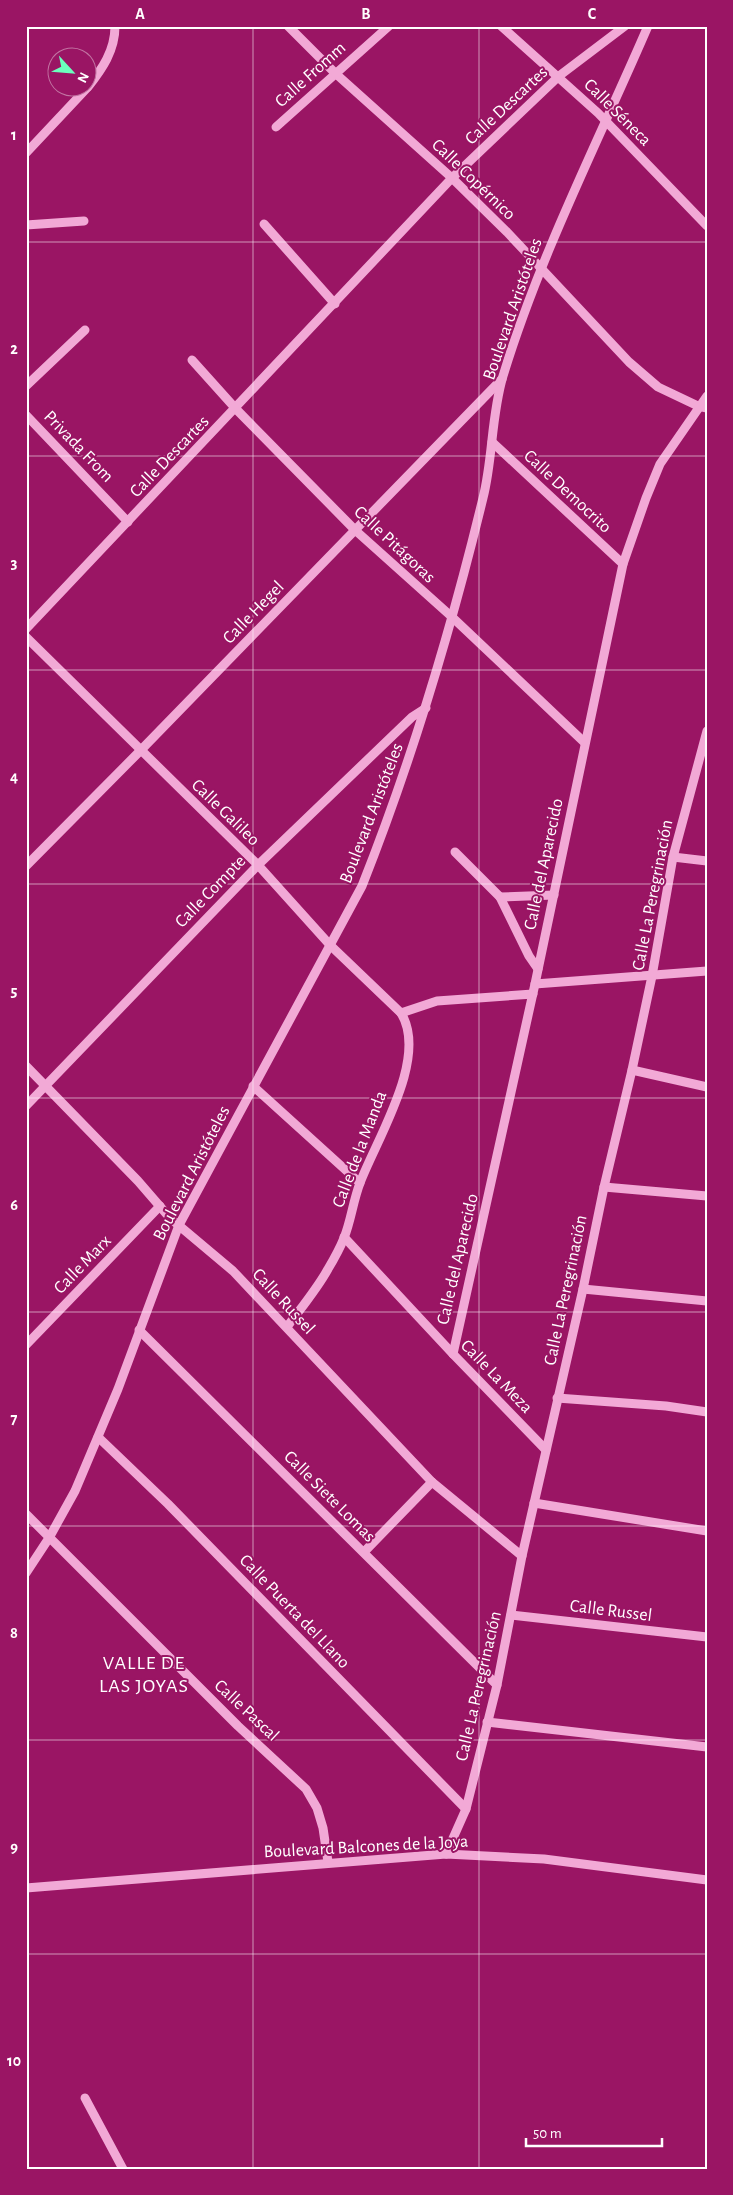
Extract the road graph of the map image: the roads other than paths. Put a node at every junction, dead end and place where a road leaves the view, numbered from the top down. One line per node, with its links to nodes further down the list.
1 (116, 26): 8 (street)
2 (288, 26): 7 (street, Calle Copérnico)
3 (388, 26): 7 (street, Calle Fromm)
4 (501, 26): 9 (street, Calle Séneca)
5 (625, 26): 9 (street, Calle Descartes)
6 (648, 26): 11 (street, Boulevard Aristóteles)
7 (335, 73): 12 (street, Calle Fromm); 14 (street, Calle Copérnico)
8 (98, 74)
9 (559, 76): 11 (street, Calle Séneca); 14 (street, Calle Descartes)
10 (77, 98): 13 (street)
11 (606, 121): 18 (street, Calle Séneca); 19 (street, Boulevard Aristóteles)
12 (276, 127)
13 (26, 153)
14 (452, 178): 19 (street, Calle Copérnico); 20 (street, Calle Descartes)
15 (84, 221): 16 (street)
16 (26, 224)
17 (264, 224): 20 (street)
18 (707, 226)
19 (541, 269): 23 (street, Boulevard Aristóteles); 26 (street, Calle Copérnico)
20 (335, 304): 27 (street, Calle Descartes)
21 (85, 330): 24 (street)
22 (192, 360): 27 (street, Calle Pitágoras)
23 (502, 379): 29 (street, Boulevard Aristóteles); 31 (street, Calle Hegel)
24 (26, 386)
25 (707, 396): 26 (street, Calle del Aparecido)
26 (702, 407): 32 (street, Calle del Aparecido)
27 (236, 409): 30 (street, Calle Descartes); 31 (street, Calle Pitágoras)
28 (26, 415): 30 (street, Privada From)
29 (492, 442): 32 (street, Calle Democrito); 33 (street, Boulevard Aristóteles)
30 (128, 522): 34 (street, Calle Descartes)
31 (354, 530): 33 (street, Calle Pitágoras); 40 (street, Calle Hegel)
32 (623, 564): 38 (street, Calle del Aparecido)
33 (452, 617): 36 (street, Boulevard Aristóteles); 38 (street, Calle Pitágoras)
34 (26, 629)
35 (26, 637): 40 (street, Calle Galileo)
36 (426, 708): 44 (street, Calle Compte); 48 (street, Boulevard Aristóteles)
37 (707, 731): 39 (street, Calle La Peregrinación)
38 (584, 742): 46 (street, Calle del Aparecido)
39 (706, 742): 42 (street, Calle La Peregrinación)
40 (140, 751): 44 (street, Calle Galileo); 45 (street, Calle Hegel)
41 (455, 852): 47 (street)
42 (674, 857): 43 (street); 51 (street, Calle La Peregrinación)
43 (707, 861)
44 (258, 865): 48 (street, Calle Galileo); 57 (street, Calle Compte)
45 (26, 866)
46 (554, 895): 47 (street); 49 (street, Calle del Aparecido)
47 (500, 898): 49 (street)
48 (330, 945): 54 (street, Calle Galileo); 58 (street, Boulevard Aristóteles)
49 (538, 969): 52 (street, Calle del Aparecido)
50 (707, 971): 51 (street)
51 (652, 976): 52 (street); 56 (street, Calle La Peregrinación)
52 (535, 984): 53 (street, Calle del Aparecido)
53 (533, 994): 54 (street); 72 (street, Calle del Aparecido)
54 (401, 1013): 61 (street, Calle de la Manda)
55 (26, 1066): 57 (street, Calle Russel)
56 (632, 1070): 59 (street); 62 (street, Calle La Peregrinación)
57 (46, 1086): 60 (street, Calle Compte); 64 (street, Calle Russel)
58 (253, 1086): 61 (street); 65 (street, Boulevard Aristóteles)
59 (707, 1087)
60 (26, 1106)
61 (360, 1183): 66 (street, Calle de la Manda)
62 (604, 1186): 63 (street); 67 (street, Calle La Peregrinación)
63 (707, 1196)
64 (160, 1206): 65 (street, Calle Russel); 71 (street, Calle Marx)
65 (179, 1225): 69 (street, Calle Russel); 70 (street, Boulevard Aristóteles)
66 (344, 1237): 69 (street, Calle de la Manda); 72 (street, Calle La Meza)
67 (583, 1289): 68 (street); 73 (street, Calle La Peregrinación)
68 (707, 1301)
69 (287, 1327): 77 (street, Calle Russel)
70 (140, 1330): 75 (street, Boulevard Aristóteles); 82 (street, Calle Siete Lomas)
71 (26, 1345)
72 (453, 1354): 76 (street, Calle La Meza)
73 (557, 1398): 74 (street); 76 (street, Calle La Peregrinación)
74 (707, 1412)
75 (98, 1437): 81 (street, Boulevard Aristóteles); 90 (street, Calle Puerta del Llano)
76 (546, 1450): 78 (street, Calle La Peregrinación)
77 (432, 1482): 82 (street); 83 (street, Calle Russel)
78 (534, 1503): 80 (street); 83 (street, Calle La Peregrinación)
79 (26, 1514): 81 (street, Calle Pascal)
80 (707, 1531)
81 (49, 1538): 84 (street, Boulevard Aristóteles); 92 (street, Calle Pascal)
82 (364, 1552): 87 (street, Calle Siete Lomas)
83 (522, 1556): 85 (street, Calle La Peregrinación)
84 (26, 1573)
85 (511, 1615): 86 (street, Calle Russel); 87 (street, Calle La Peregrinación)
86 (707, 1637)
87 (497, 1685): 88 (street, Calle La Peregrinación)
88 (486, 1722): 89 (street); 90 (street, Calle La Peregrinación)
89 (707, 1747)
90 (466, 1809): 91 (street, Calle La Peregrinación)
91 (446, 1854): 92 (street, Boulevard Balcones de la Joya); 93 (street, Boulevard Balcones de la Joya)
92 (328, 1862): 94 (street, Boulevard Balcones de la Joya)
93 (707, 1880)
94 (26, 1888)
95 (86, 2098): 96 (street)
96 (123, 2169)

